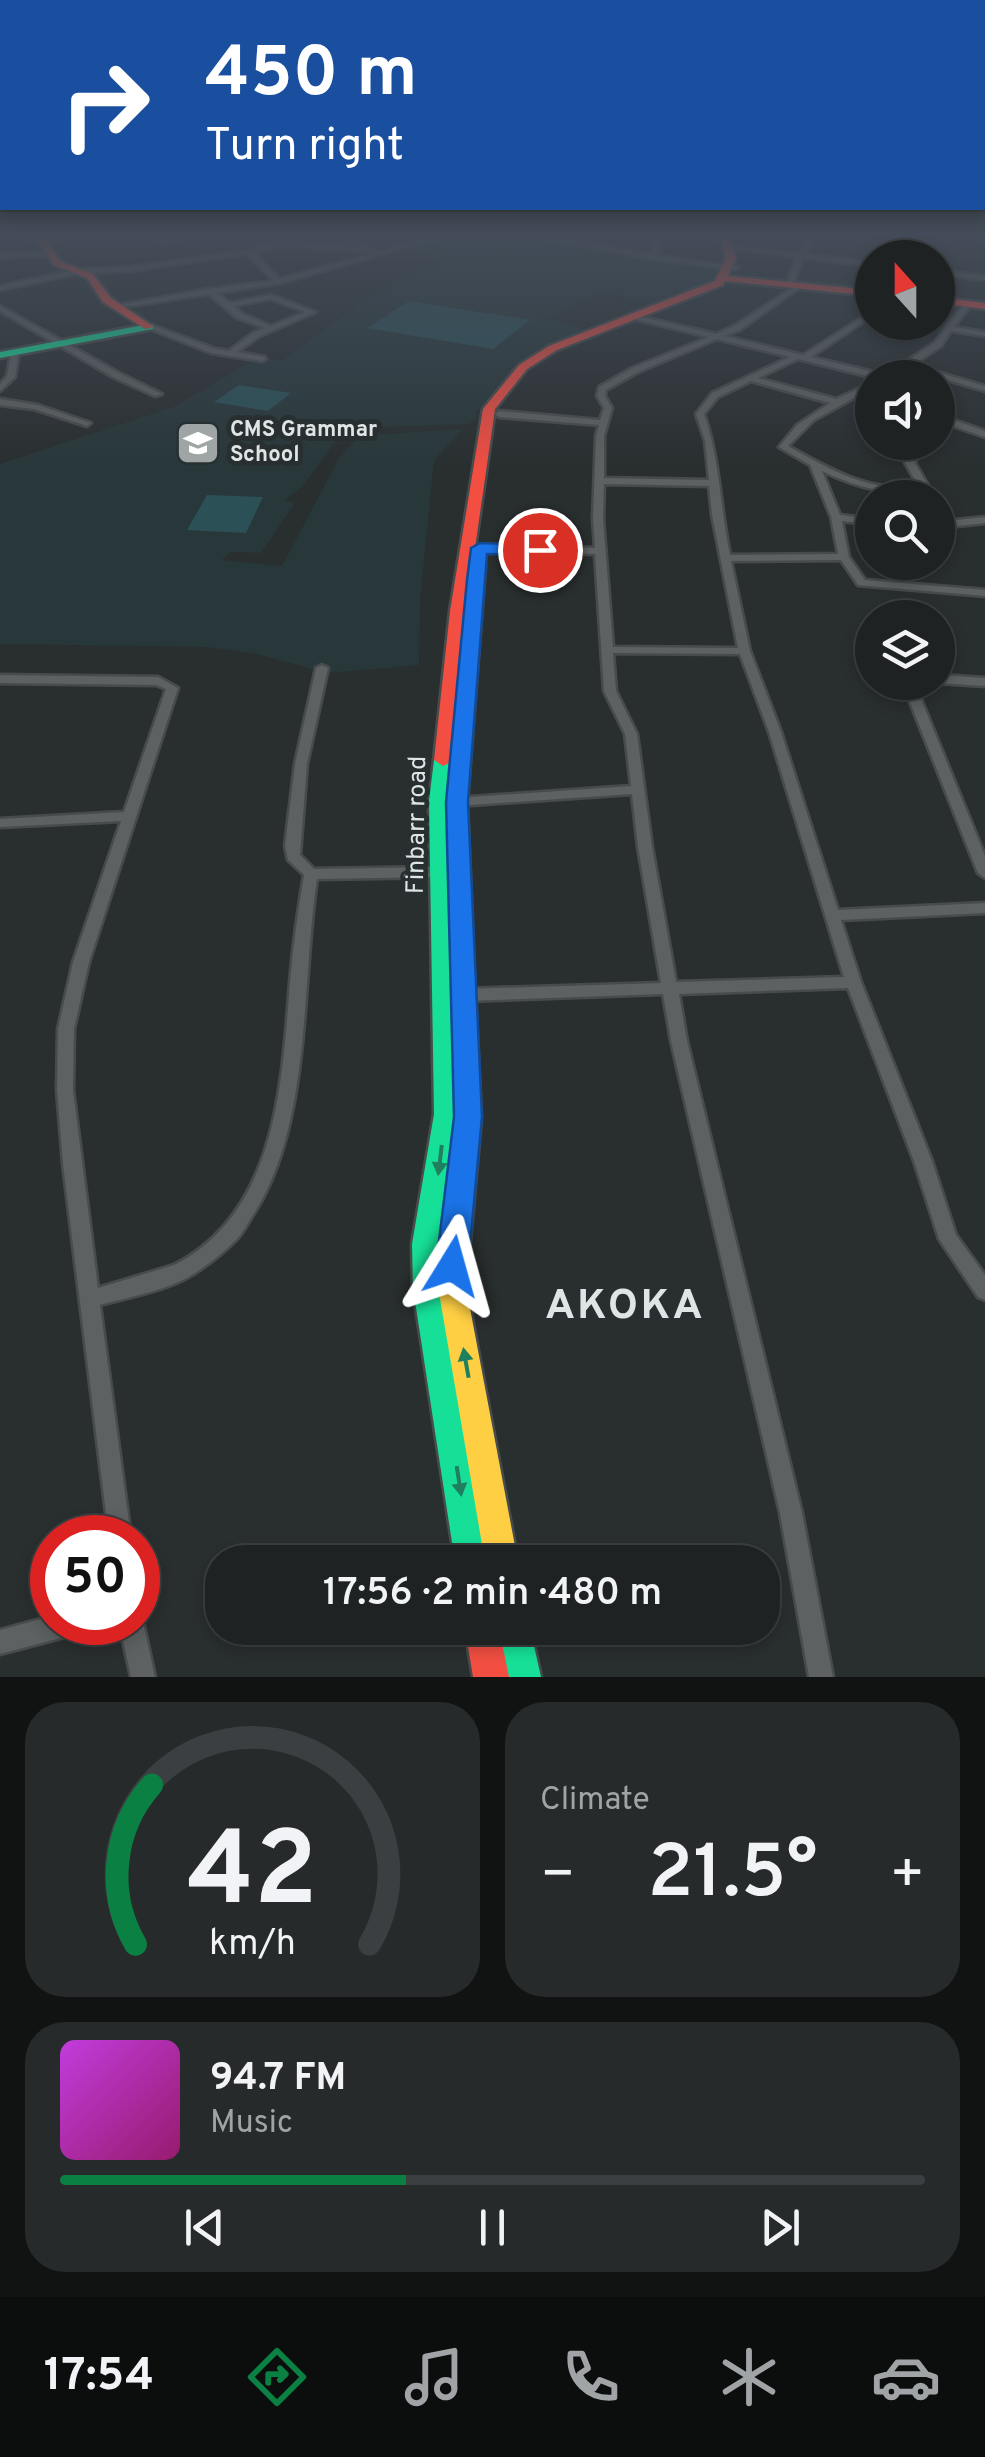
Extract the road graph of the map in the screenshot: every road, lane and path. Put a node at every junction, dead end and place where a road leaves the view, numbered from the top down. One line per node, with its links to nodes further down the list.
1 (9, 313): 16 (street)
2 (128, 313): 10 (main road)
3 (237, 313): 11 (street)
4 (309, 313): 11 (street)
5 (639, 313): 58 (main road, Finbarr road)
6 (648, 313): 8 (main road, Finbarr road)
7 (759, 313): 14 (street)
8 (637, 317): 14 (street); 33 (main road, Finbarr road)
9 (855, 324): 19 (street)
10 (150, 328): 16 (main road); 18 (street)
11 (274, 329): 18 (street)
12 (955, 330): 13 (street)
13 (985, 334)
14 (717, 337): 19 (street); 36 (street)
15 (940, 340): 21 (street)
16 (63, 343): 17 (main road); 30 (street)
17 (7, 354): 23 (street)
18 (230, 354): 20 (street)
19 (803, 356): 22 (street); 24 (street)
20 (262, 359)
21 (915, 360)
22 (855, 369)
23 (11, 377): 25 (street); 27 (street)
24 (750, 378): 32 (street); 41 (street)
25 (0, 380)
26 (955, 380): 28 (street)
27 (0, 388)
28 (985, 389)
29 (855, 393): 32 (street)
30 (158, 394)
31 (0, 402): 34 (street)
32 (837, 402): 39 (street)
33 (499, 414): 36 (street); 46 (main road, Finbarr road)
34 (86, 423)
35 (955, 423): 37 (street)
36 (601, 424): 40 (street)
37 (985, 434)
38 (910, 460): 39 (street)
39 (813, 461): 42 (street)
40 (600, 481): 41 (street); 47 (street)
41 (713, 483): 49 (street)
42 (836, 516): 43 (street); 48 (street)
43 (855, 519)
44 (985, 520): 45 (street)
45 (955, 523)
46 (480, 548): 47 (street); 58 (main road, Finbarr road)
47 (600, 551): 51 (street)
48 (844, 557): 49 (street); 50 (street)
49 (725, 558): 52 (street)
50 (985, 593)
51 (606, 650): 52 (street); 59 (street)
52 (744, 652): 67 (street)
53 (322, 668): 65 (street)
54 (0, 679): 61 (street)
55 (955, 680): 56 (street)
56 (985, 682)
57 (915, 700): 64 (street)
58 (453, 728): 60 (main road, Finbarr road); 63 (main road, Finbarr road)
59 (636, 790): 60 (street); 69 (street)
60 (457, 802): 70 (main road, Finbarr road)
61 (127, 816): 62 (street); 72 (street)
62 (0, 822)
63 (440, 872): 65 (street); 74 (main road, Finbarr road, one-way to 74)
64 (985, 873)
65 (312, 874): 72 (street)
66 (985, 908): 67 (street)
67 (834, 915): 68 (street)
68 (852, 982): 69 (street); 71 (street)
69 (669, 987): 70 (street); 84 (street)
70 (465, 994): 75 (main road, Finbarr road, one-way to 70)
71 (985, 1290)
72 (90, 1299): 73 (street)
73 (117, 1515)
74 (469, 1545)
75 (499, 1545)
76 (30, 1634): 77 (street)
77 (0, 1642)
78 (136, 1645): 81 (street)
79 (485, 1645): 82 (main road)
80 (516, 1645): 83 (main road)
81 (143, 1677)
82 (491, 1677)
83 (523, 1677)
84 (821, 1677)

